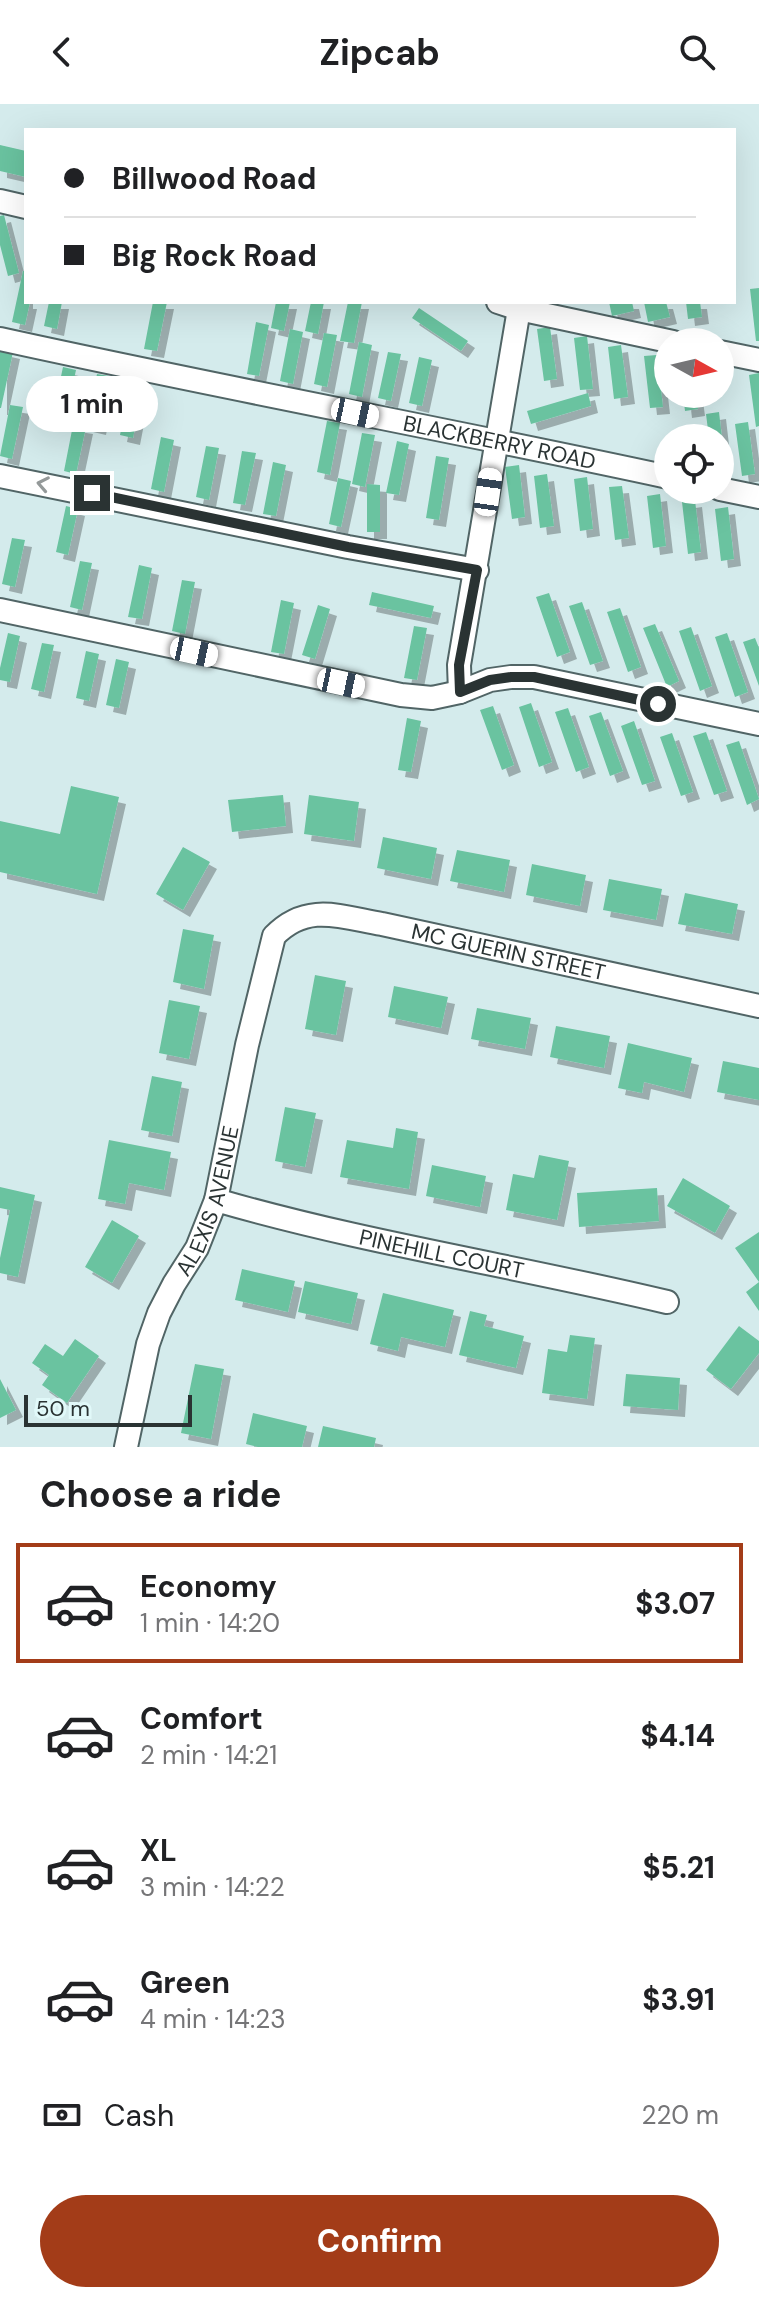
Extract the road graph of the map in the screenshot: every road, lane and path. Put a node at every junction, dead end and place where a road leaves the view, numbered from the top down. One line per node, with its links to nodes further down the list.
1 (0, 201): 2 (street)
2 (24, 207)
3 (508, 306): 4 (street); 8 (street)
4 (654, 338)
5 (0, 339): 8 (street, BLACKBERRY ROAD)
6 (734, 355): 7 (street)
7 (759, 360)
8 (496, 440): 9 (street, BLACKBERRY ROAD); 13 (street)
9 (654, 474)
10 (0, 476): 13 (street, one-way to 10)
11 (734, 492): 12 (street)
12 (759, 497)
13 (477, 570): 15 (street)
14 (0, 610): 15 (street)
15 (460, 692): 16 (street)
16 (759, 724)
17 (272, 945): 18 (street, MC GUERIN STREET); 19 (street, ALEXIS AVENUE)
18 (759, 1006)
19 (216, 1200): 20 (street, PINEHILL COURT); 21 (street, ALEXIS AVENUE)
20 (667, 1302)
21 (126, 1447)

